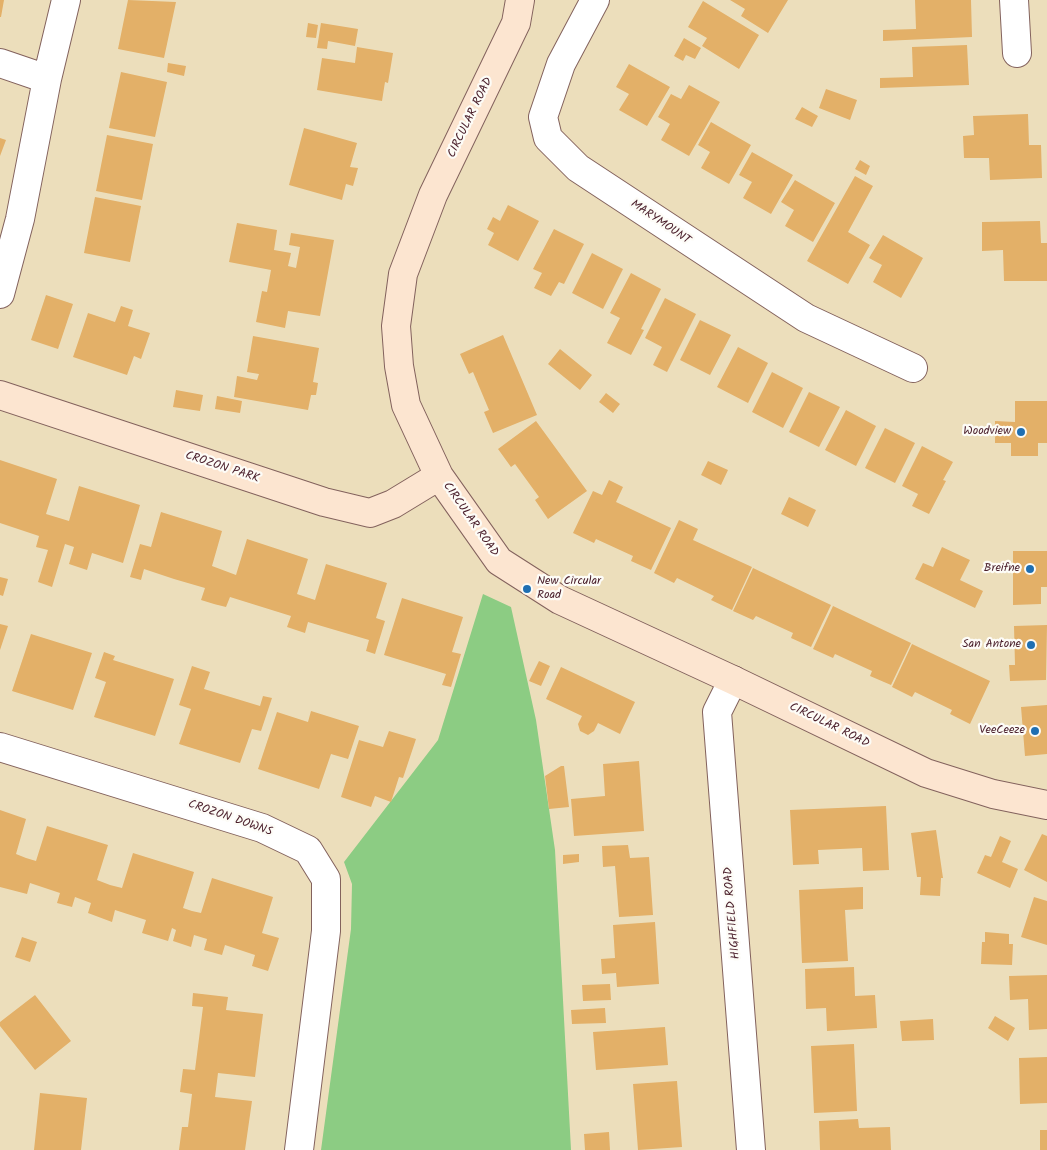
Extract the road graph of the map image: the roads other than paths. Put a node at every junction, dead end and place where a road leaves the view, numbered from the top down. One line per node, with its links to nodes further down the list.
1 (66, 0): 7 (street)
2 (520, 0): 11 (street, CIRCULAR ROAD)
3 (595, 0): 9 (street, MARYMOUNT)
4 (1014, 0): 5 (street)
5 (1017, 53)
6 (0, 63): 7 (street)
7 (47, 79): 8 (street)
8 (0, 294)
9 (913, 368)
10 (0, 395): 11 (street, CROZON PARK)
11 (439, 476): 12 (street, CIRCULAR ROAD)
12 (733, 680): 14 (street, CIRCULAR ROAD); 16 (street, HIGHFIELD ROAD)
13 (0, 747): 15 (street, CROZON DOWNS)
14 (1047, 805)
15 (299, 1150)
16 (751, 1150)

